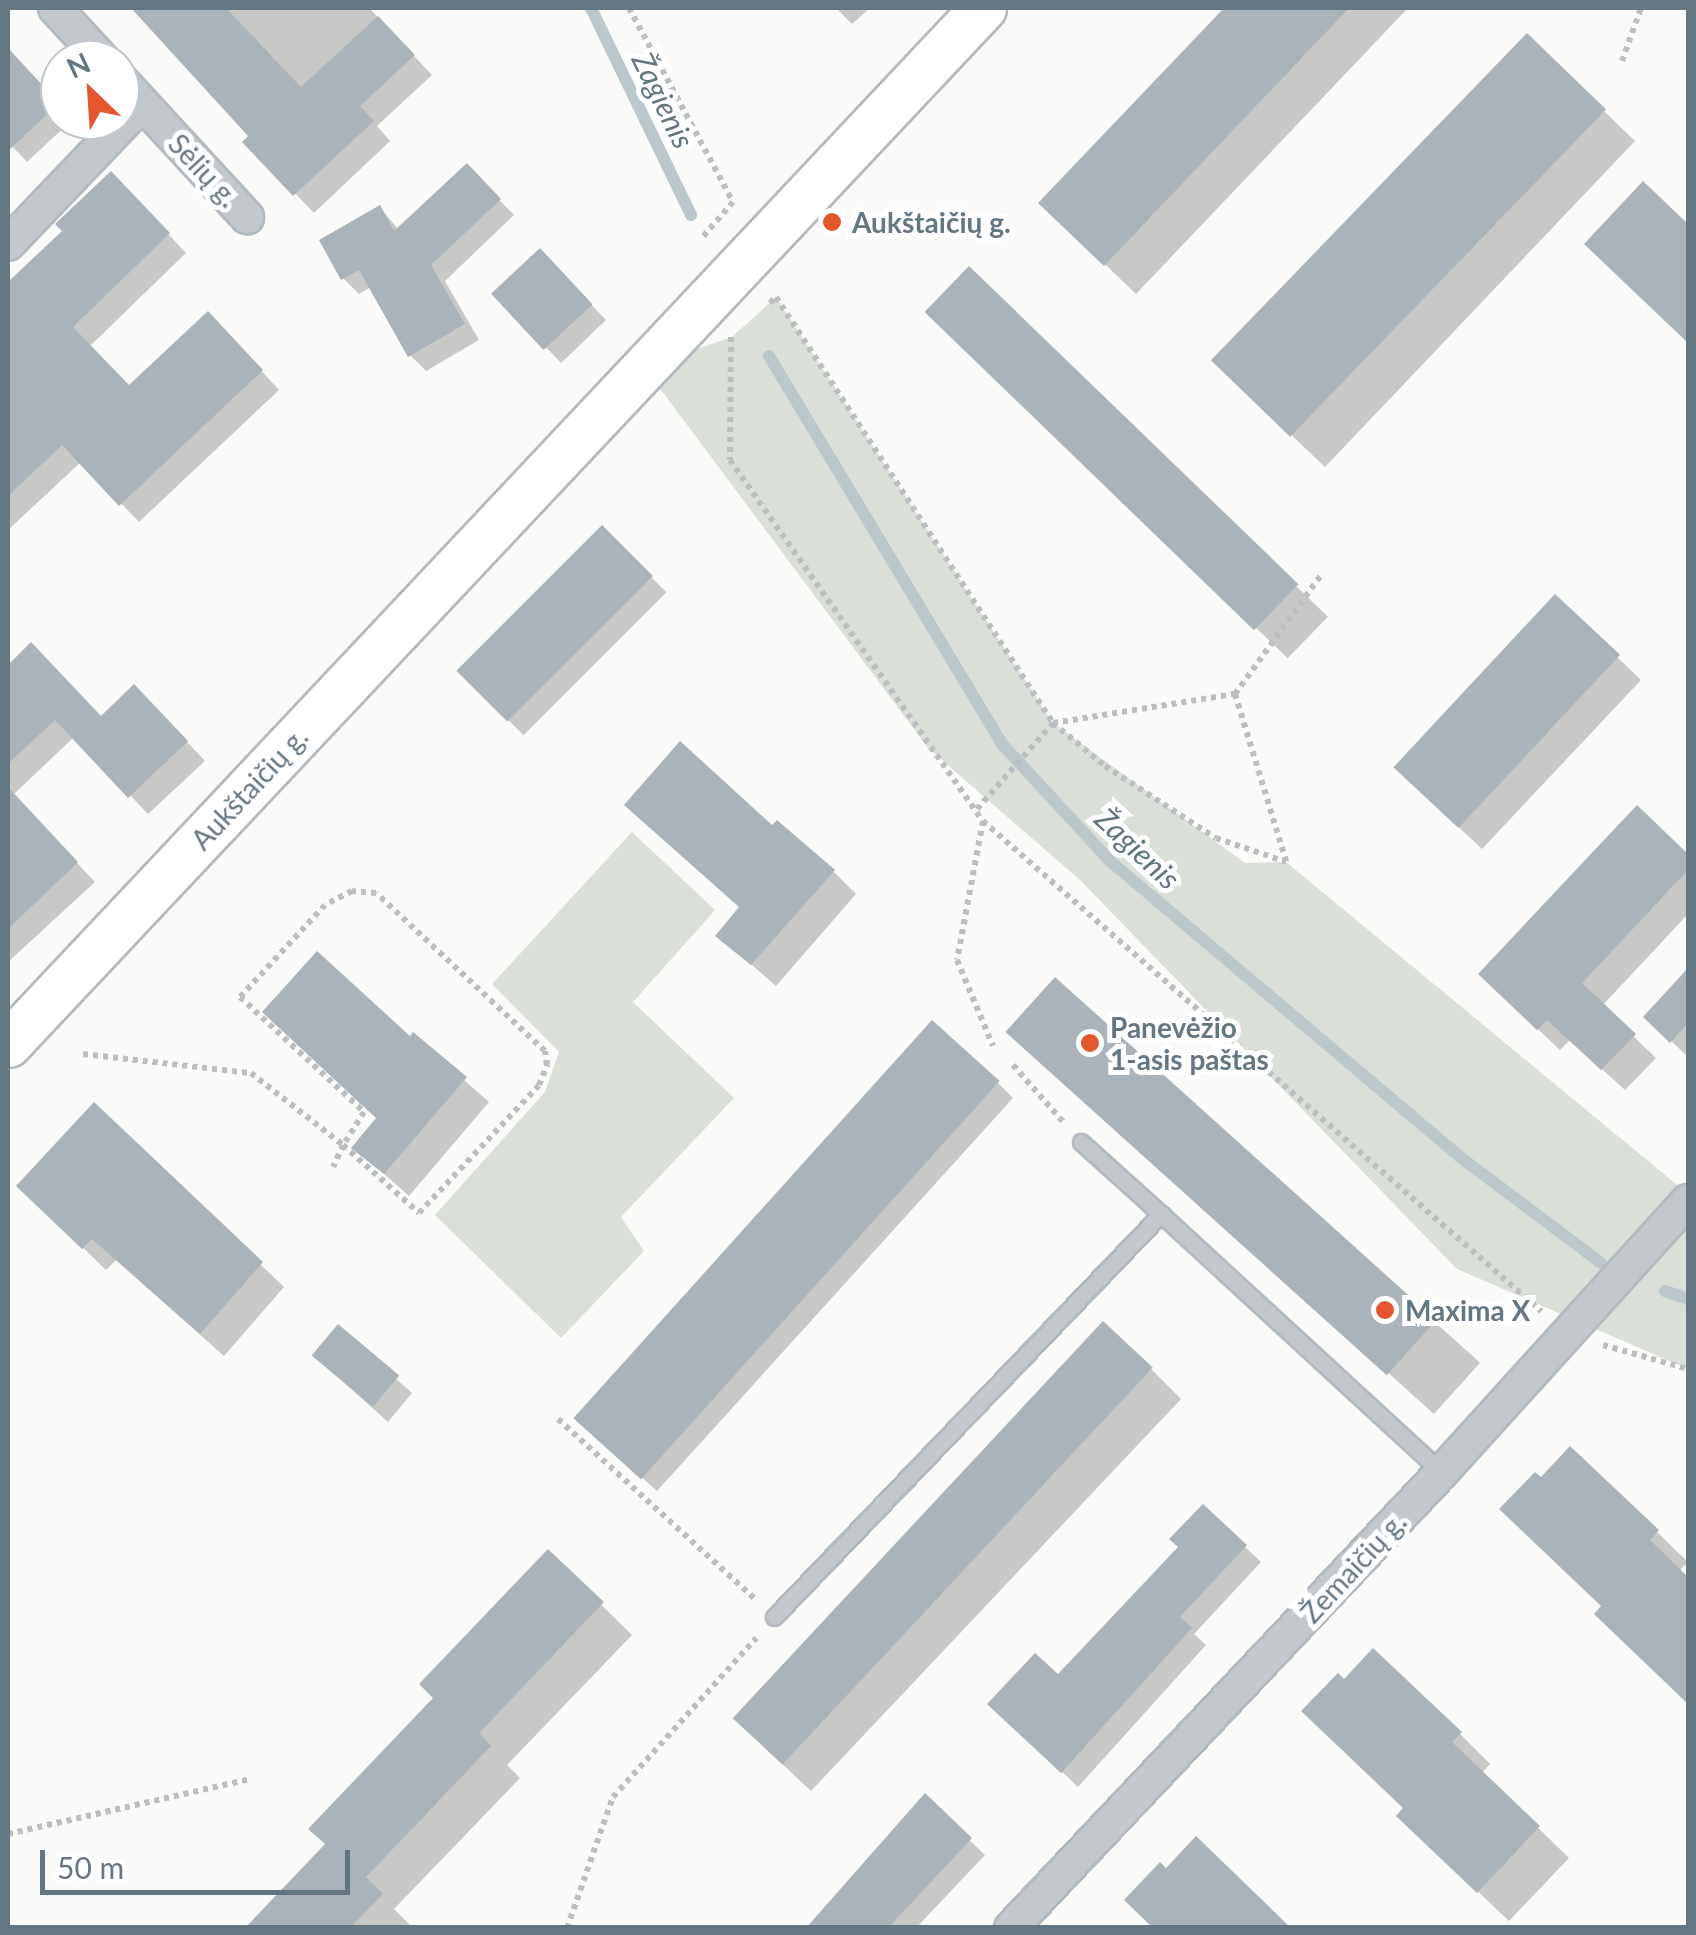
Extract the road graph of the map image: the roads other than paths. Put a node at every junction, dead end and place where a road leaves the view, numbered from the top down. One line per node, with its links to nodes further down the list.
1 (55, 8): 3 (street)
2 (984, 8): 8 (main road, Aukštaičių g.)
3 (84, 40)
4 (140, 102): 5 (street, Sėlių g.)
5 (142, 104): 6 (street, Sėlių g.); 7 (street)
6 (246, 217)
7 (8, 244)
8 (8, 1044)
9 (1081, 1142): 11 (lane)
10 (1688, 1201): 12 (street, Žemaičių g.)
11 (1161, 1214): 12 (lane); 13 (lane)
12 (1442, 1472): 14 (street, Žemaičių g.)
13 (774, 1617)
14 (1012, 1928)

